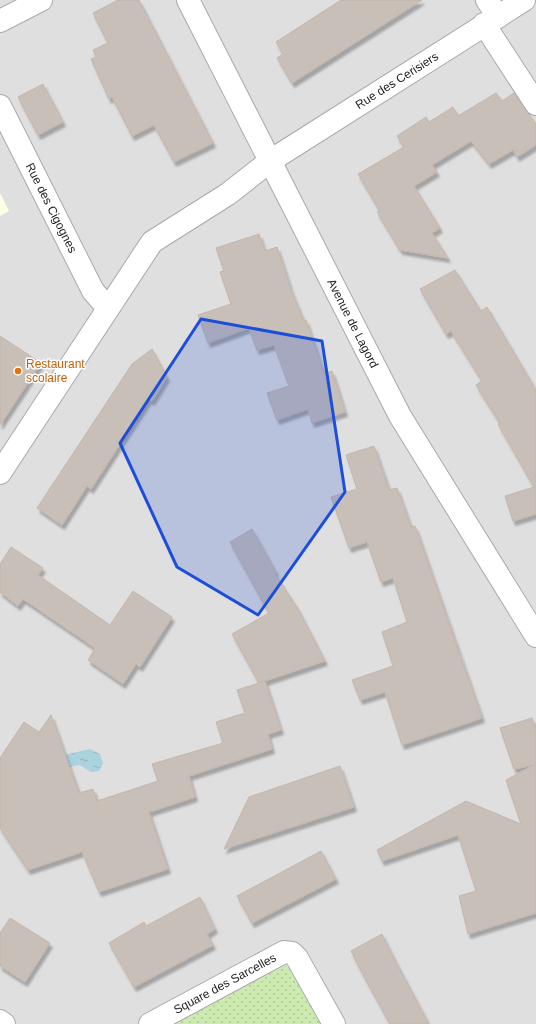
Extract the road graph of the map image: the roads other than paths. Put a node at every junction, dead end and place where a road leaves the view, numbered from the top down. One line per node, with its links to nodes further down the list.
1 (41, 0): 5 (street)
2 (188, 0): 8 (street, Avenue de Lagord)
3 (524, 0): 4 (street, Rue des Cerisiers)
4 (490, 14): 6 (street); 8 (street, Rue des Cerisiers)
5 (0, 21)
6 (536, 104)
7 (0, 106): 9 (street, Rue des Cigognes)
8 (270, 161): 9 (street); 11 (street, Avenue de Lagord)
9 (107, 307): 10 (street)
10 (0, 473)
11 (536, 636)
12 (0, 1021): 13 (street)
13 (4, 1024)
14 (150, 1024): 15 (street, Square des Sarcelles)
15 (334, 1024)

